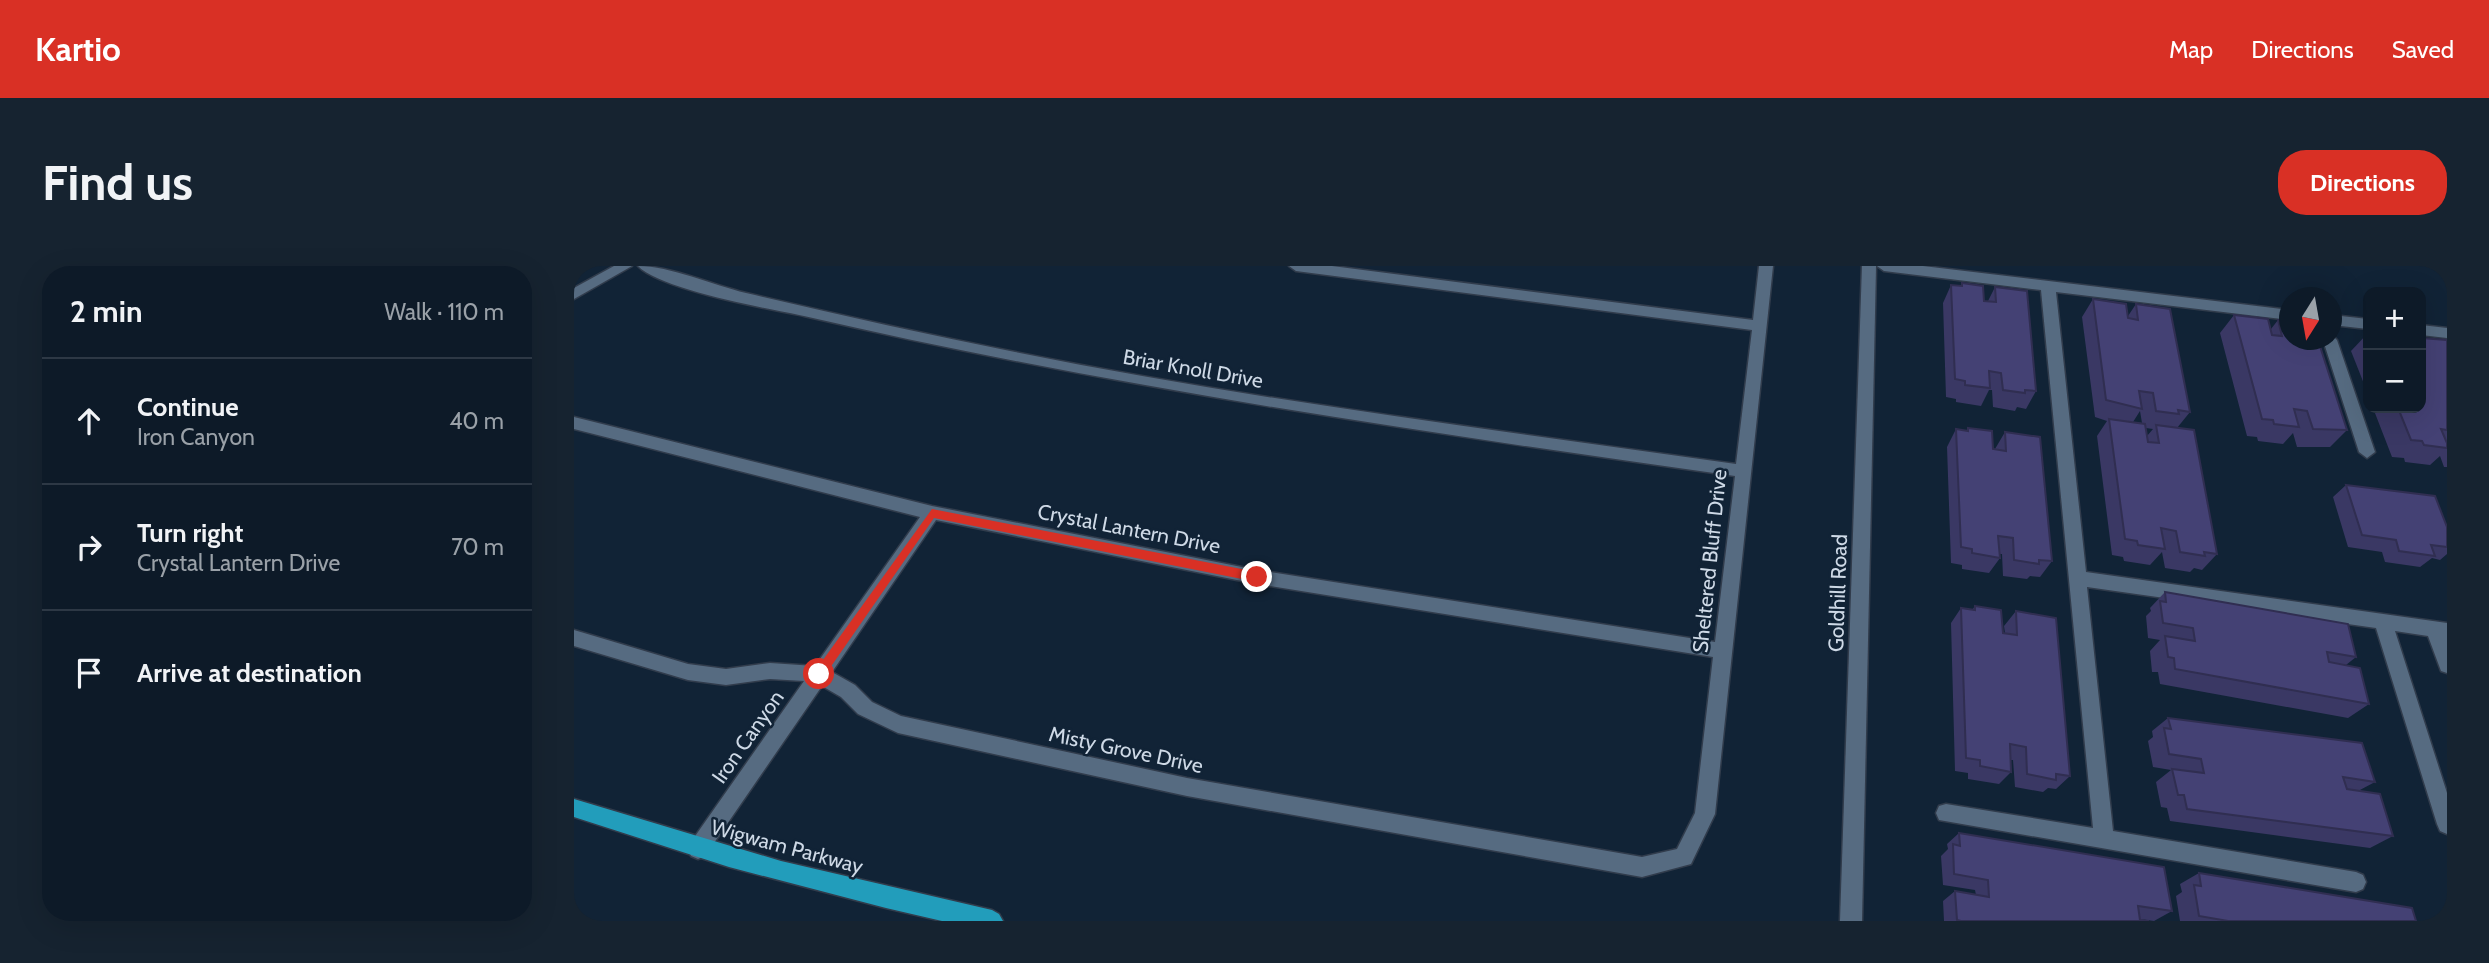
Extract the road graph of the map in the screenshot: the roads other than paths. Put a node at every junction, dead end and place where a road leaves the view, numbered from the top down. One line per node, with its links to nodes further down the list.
1 (625, 266): 8 (street)
2 (645, 266): 18 (street, Briar Knoll Drive)
3 (1296, 266): 12 (street)
4 (1766, 266): 12 (street, Sheltered Bluff Drive)
5 (1870, 266): 35 (street, Goldhill Road)
6 (1884, 266): 7 (street)
7 (2048, 286): 9 (street); 20 (street)
8 (574, 294)
9 (2279, 314)
10 (2342, 321): 11 (street)
11 (2363, 323)
12 (1758, 326): 18 (street, Sheltered Bluff Drive)
13 (2426, 331): 14 (street)
14 (2447, 334)
15 (2333, 350): 17 (street)
16 (574, 423): 19 (street, Crystal Lantern Drive)
17 (2367, 452)
18 (1743, 471): 24 (street, Sheltered Bluff Drive)
19 (932, 513): 24 (street, Crystal Lantern Drive); 26 (street, Iron Canyon)
20 (2077, 578): 21 (street); 30 (street)
21 (2383, 622): 22 (street); 29 (street)
22 (2441, 630): 25 (street)
23 (574, 638): 26 (street, Misty Grove Drive)
24 (1723, 651): 32 (street, Sheltered Bluff Drive)
25 (2447, 665)
26 (819, 674): 31 (street, Iron Canyon); 32 (street, Misty Grove Drive)
27 (574, 808): 31 (main road, Wigwam Parkway)
28 (1946, 813): 30 (street)
29 (2447, 824)
30 (2104, 839): 33 (street)
31 (698, 849): 34 (main road, Wigwam Parkway)
32 (1684, 857)
33 (2356, 882)
34 (992, 921)
35 (1851, 921)

